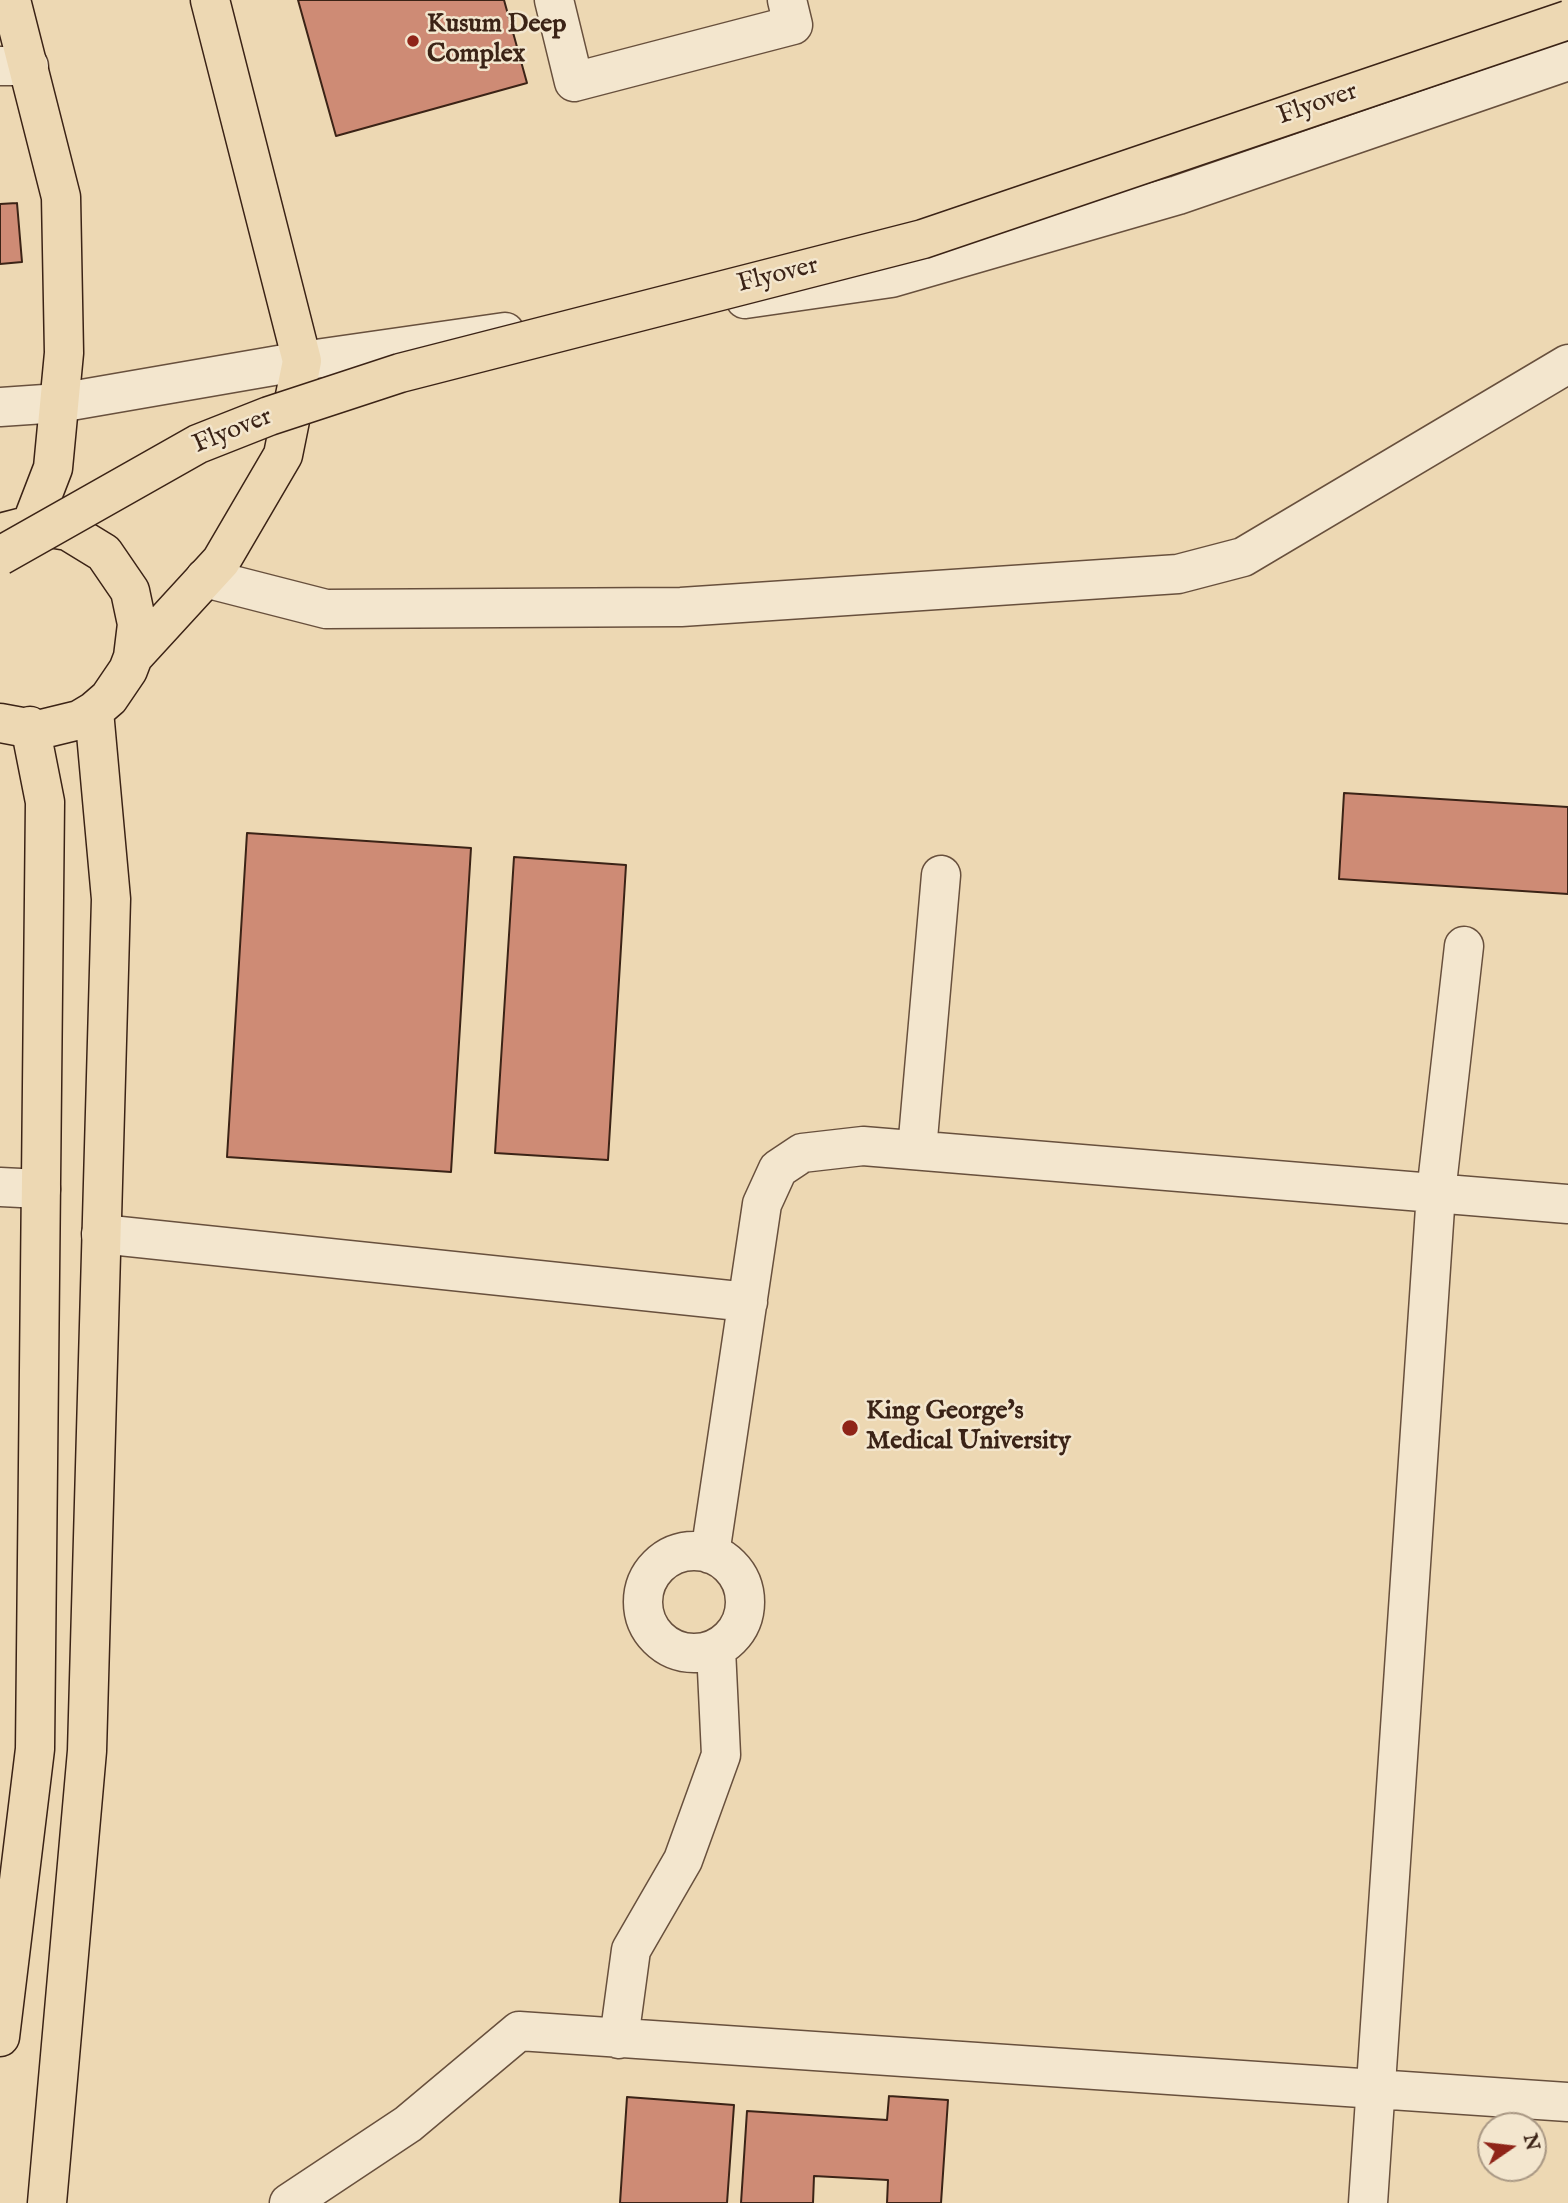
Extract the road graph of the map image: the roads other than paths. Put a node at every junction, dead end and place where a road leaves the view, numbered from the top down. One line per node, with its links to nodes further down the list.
1 (11, 0): 7 (main road)
2 (211, 0): 8 (main road)
3 (554, 0): 4 (street)
4 (787, 0)
5 (1568, 20): 13 (main road, Flyover, bridge)
6 (1568, 61): 8 (street)
7 (15, 66): 10 (main road)
8 (302, 361): 10 (street); 14 (main road)
9 (1568, 364): 14 (street)
10 (59, 403): 11 (street); 12 (main road)
11 (0, 407)
12 (15, 529): 15 (main road)
13 (0, 556)
14 (205, 578): 15 (main road)
15 (133, 657): 16 (main road)
16 (94, 711): 17 (main road); 25 (main road)
17 (15, 724): 22 (main road)
18 (941, 875): 20 (street)
19 (1464, 946): 23 (street)
20 (918, 1150): 23 (street); 26 (street)
21 (0, 1187): 22 (street)
22 (41, 1189): 29 (main road)
23 (1436, 1193): 24 (street); 33 (street)
24 (1568, 1204)
25 (101, 1234): 26 (street); 28 (main road)
26 (748, 1302): 27 (street)
27 (710, 1554): 30 (street); 30 (street)
28 (92, 1568): 29 (main road); 35 (main road)
29 (36, 1570): 31 (main road)
30 (716, 1649): 32 (street)
31 (0, 2037)
32 (619, 2039): 33 (street); 36 (street)
33 (1375, 2090): 34 (street); 37 (street)
34 (1568, 2102)
35 (47, 2203)
36 (289, 2203)
37 (1368, 2203)

